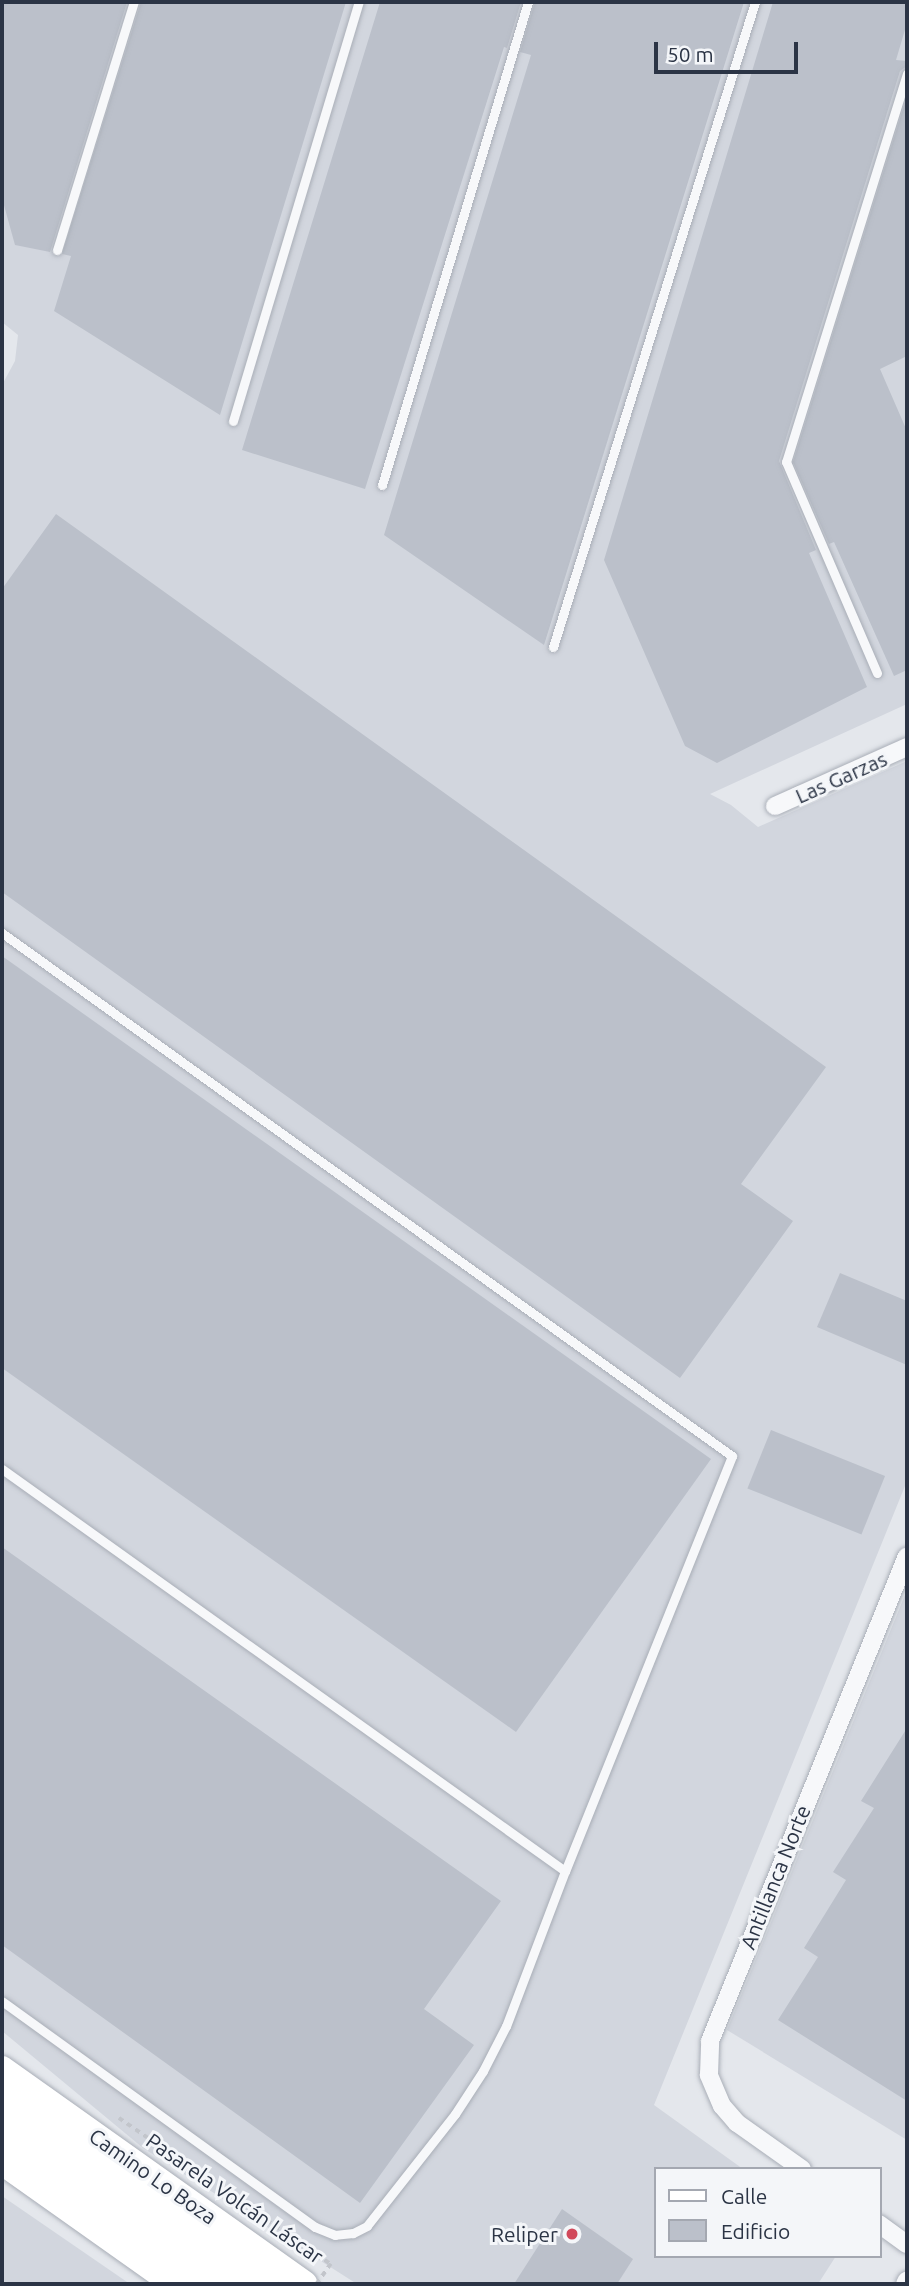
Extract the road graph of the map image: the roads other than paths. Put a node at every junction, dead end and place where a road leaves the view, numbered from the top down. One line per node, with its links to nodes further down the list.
1 (134, 2): 6 (lane)
2 (359, 2): 7 (lane)
3 (528, 2): 8 (lane)
4 (755, 2): 9 (lane)
5 (907, 73): 10 (lane)
6 (57, 250)
7 (233, 421)
8 (382, 485)
9 (553, 647)
10 (877, 673)
11 (907, 747): 12 (street, Las Garzas)
12 (775, 806)
13 (2, 933): 16 (lane)
14 (2, 1469): 16 (lane)
15 (907, 1556): 22 (street, Antillanca Norte)
16 (565, 1871): 17 (lane)
17 (2, 2001)
18 (2, 2069): 28 (street, Camino Lo Boza)
19 (2, 2100): 27 (highway)
20 (2, 2131): 26 (highway)
21 (2, 2162): 25 (street)
22 (799, 2167)
23 (881, 2225): 24 (street)
24 (907, 2244)
25 (174, 2284)
26 (218, 2284)
27 (262, 2284)
28 (304, 2284)

